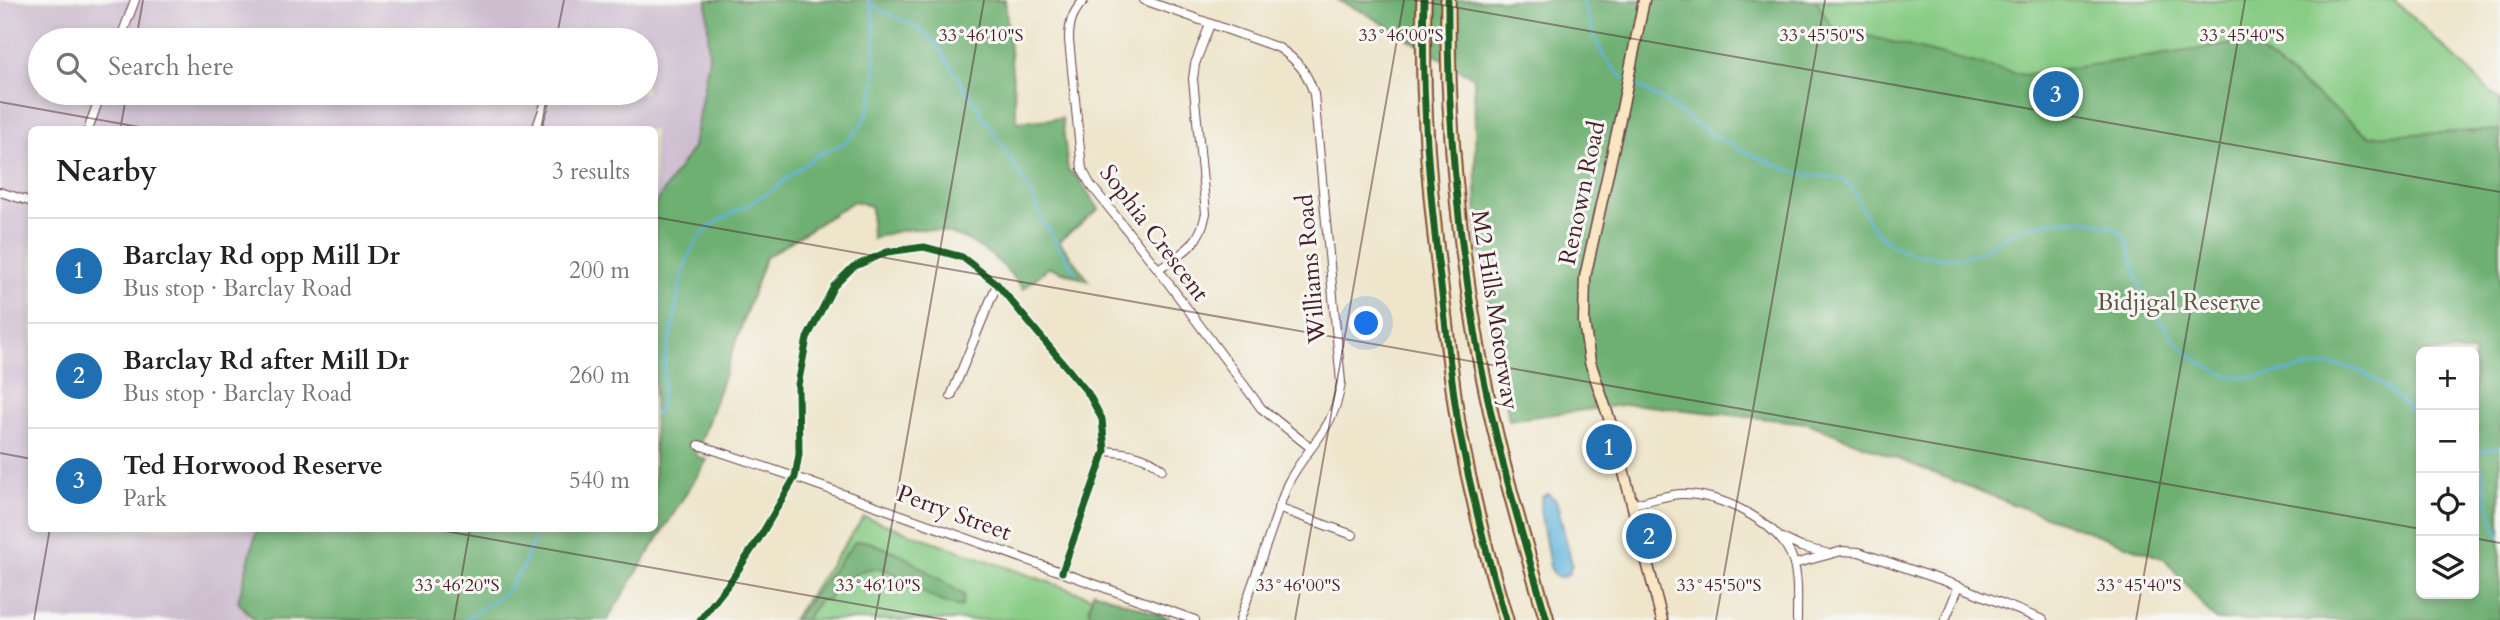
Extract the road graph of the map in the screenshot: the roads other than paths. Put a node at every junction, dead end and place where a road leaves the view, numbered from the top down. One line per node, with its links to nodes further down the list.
1 (135, 0): 8 (street)
2 (1083, 0): 15 (street, Sophia Crescent)
3 (1144, 0): 7 (street, Williams Road)
4 (1424, 0): 34 (highway, M2 Hills Motorway)
5 (1448, 0): 35 (highway, M2 Hills Motorway)
6 (1644, 0): 23 (main road, Renown Road)
7 (1210, 24): 15 (street); 19 (street, Williams Road)
8 (124, 28)
9 (97, 105): 11 (street)
10 (545, 105): 12 (street)
11 (90, 126)
12 (537, 126)
13 (0, 192): 14 (street)
14 (28, 201)
15 (1158, 269): 19 (street, Sophia Crescent)
16 (997, 284): 17 (street); 20 (street); 22 (street)
17 (951, 396)
18 (699, 445): 22 (street, Perry Street)
19 (1311, 448): 24 (street, Williams Road)
20 (1105, 450): 21 (street); 29 (street)
21 (1162, 468)
22 (794, 477): 29 (street, Perry Street); 31 (street)
23 (1633, 504): 26 (street); 36 (main road, Renown Road)
24 (1278, 508): 25 (street); 33 (street, Williams Road)
25 (1353, 535)
26 (1780, 537): 27 (street); 28 (street)
27 (1830, 554): 28 (street); 30 (street)
28 (1794, 564): 37 (street)
29 (1062, 572): 32 (street, Perry Street)
30 (1959, 586): 38 (street); 39 (street)
31 (700, 620)
32 (1195, 620)
33 (1240, 620)
34 (1506, 620)
35 (1547, 620)
36 (1662, 620)
37 (1797, 620)
38 (1945, 620)
39 (2043, 620)

